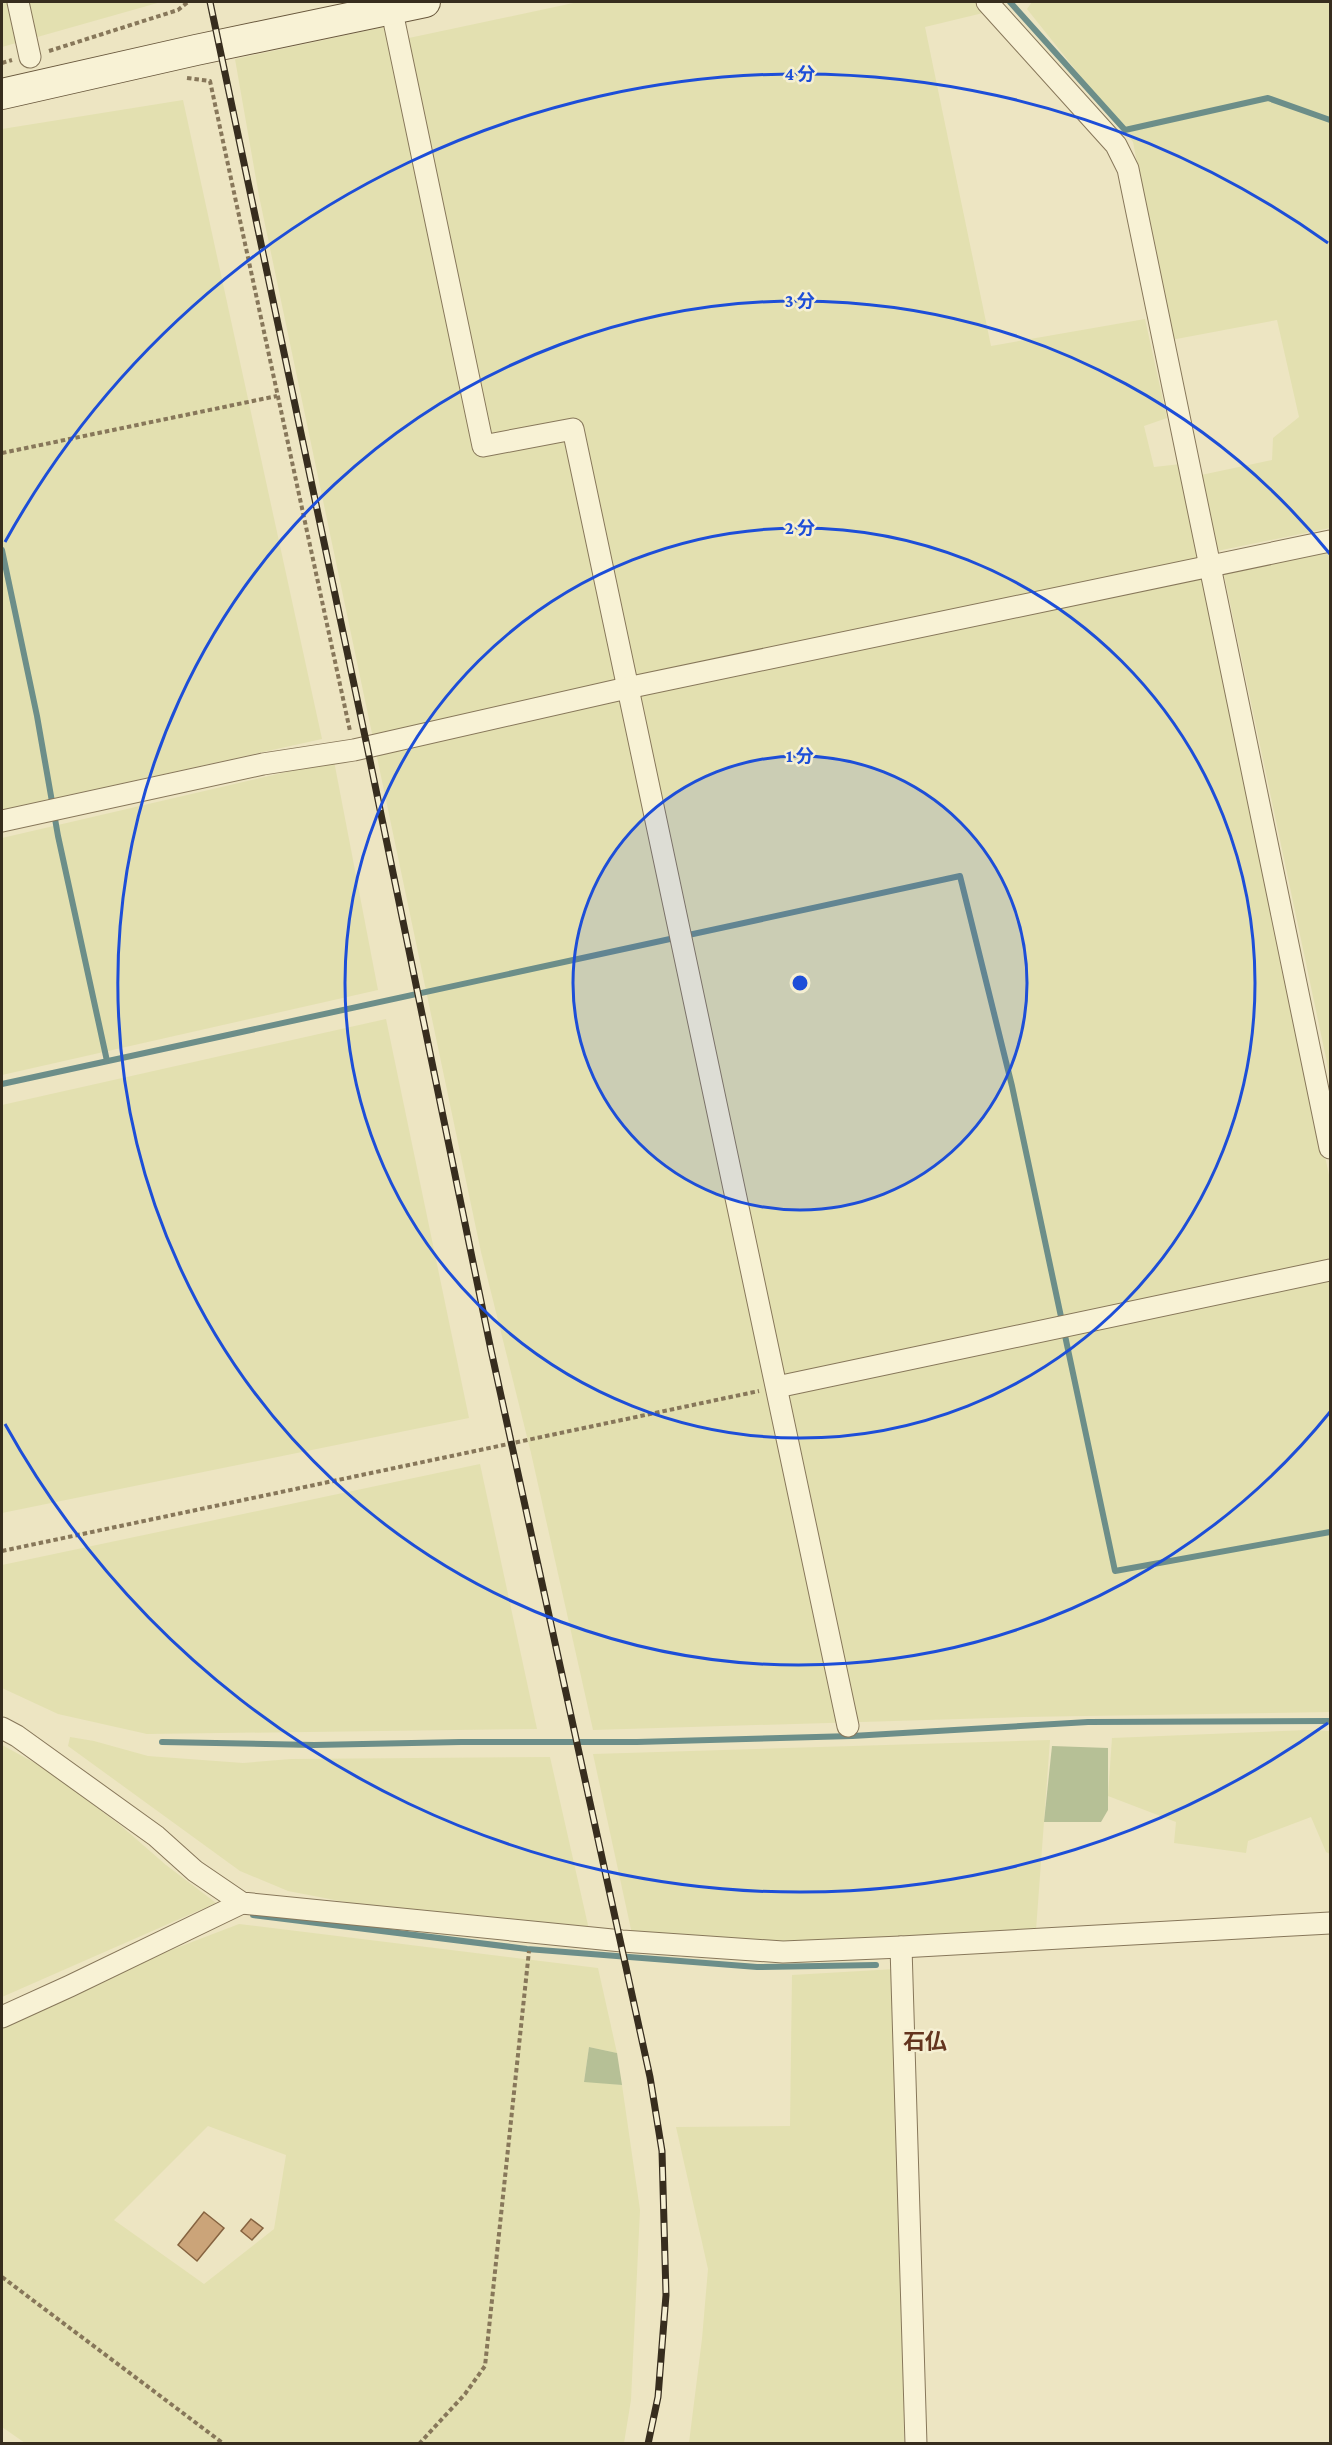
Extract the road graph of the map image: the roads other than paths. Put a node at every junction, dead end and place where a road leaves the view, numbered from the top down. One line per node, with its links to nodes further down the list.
1 (18, 2): 5 (street)
2 (425, 2): 4 (street)
3 (987, 2): 8 (street)
4 (391, 5): 6 (street); 9 (street)
5 (30, 57)
6 (2, 94)
7 (1330, 541): 8 (street)
8 (1211, 566): 9 (street); 11 (street)
9 (627, 688): 10 (street); 13 (street)
10 (2, 821)
11 (1330, 1148)
12 (1330, 1270): 13 (street)
13 (777, 1387): 14 (street)
14 (848, 1726)
15 (2, 1728): 16 (street)
16 (242, 1903): 18 (street); 19 (street)
17 (1330, 1923): 18 (street)
18 (901, 1947): 20 (street)
19 (2, 2017)
20 (916, 2444)

